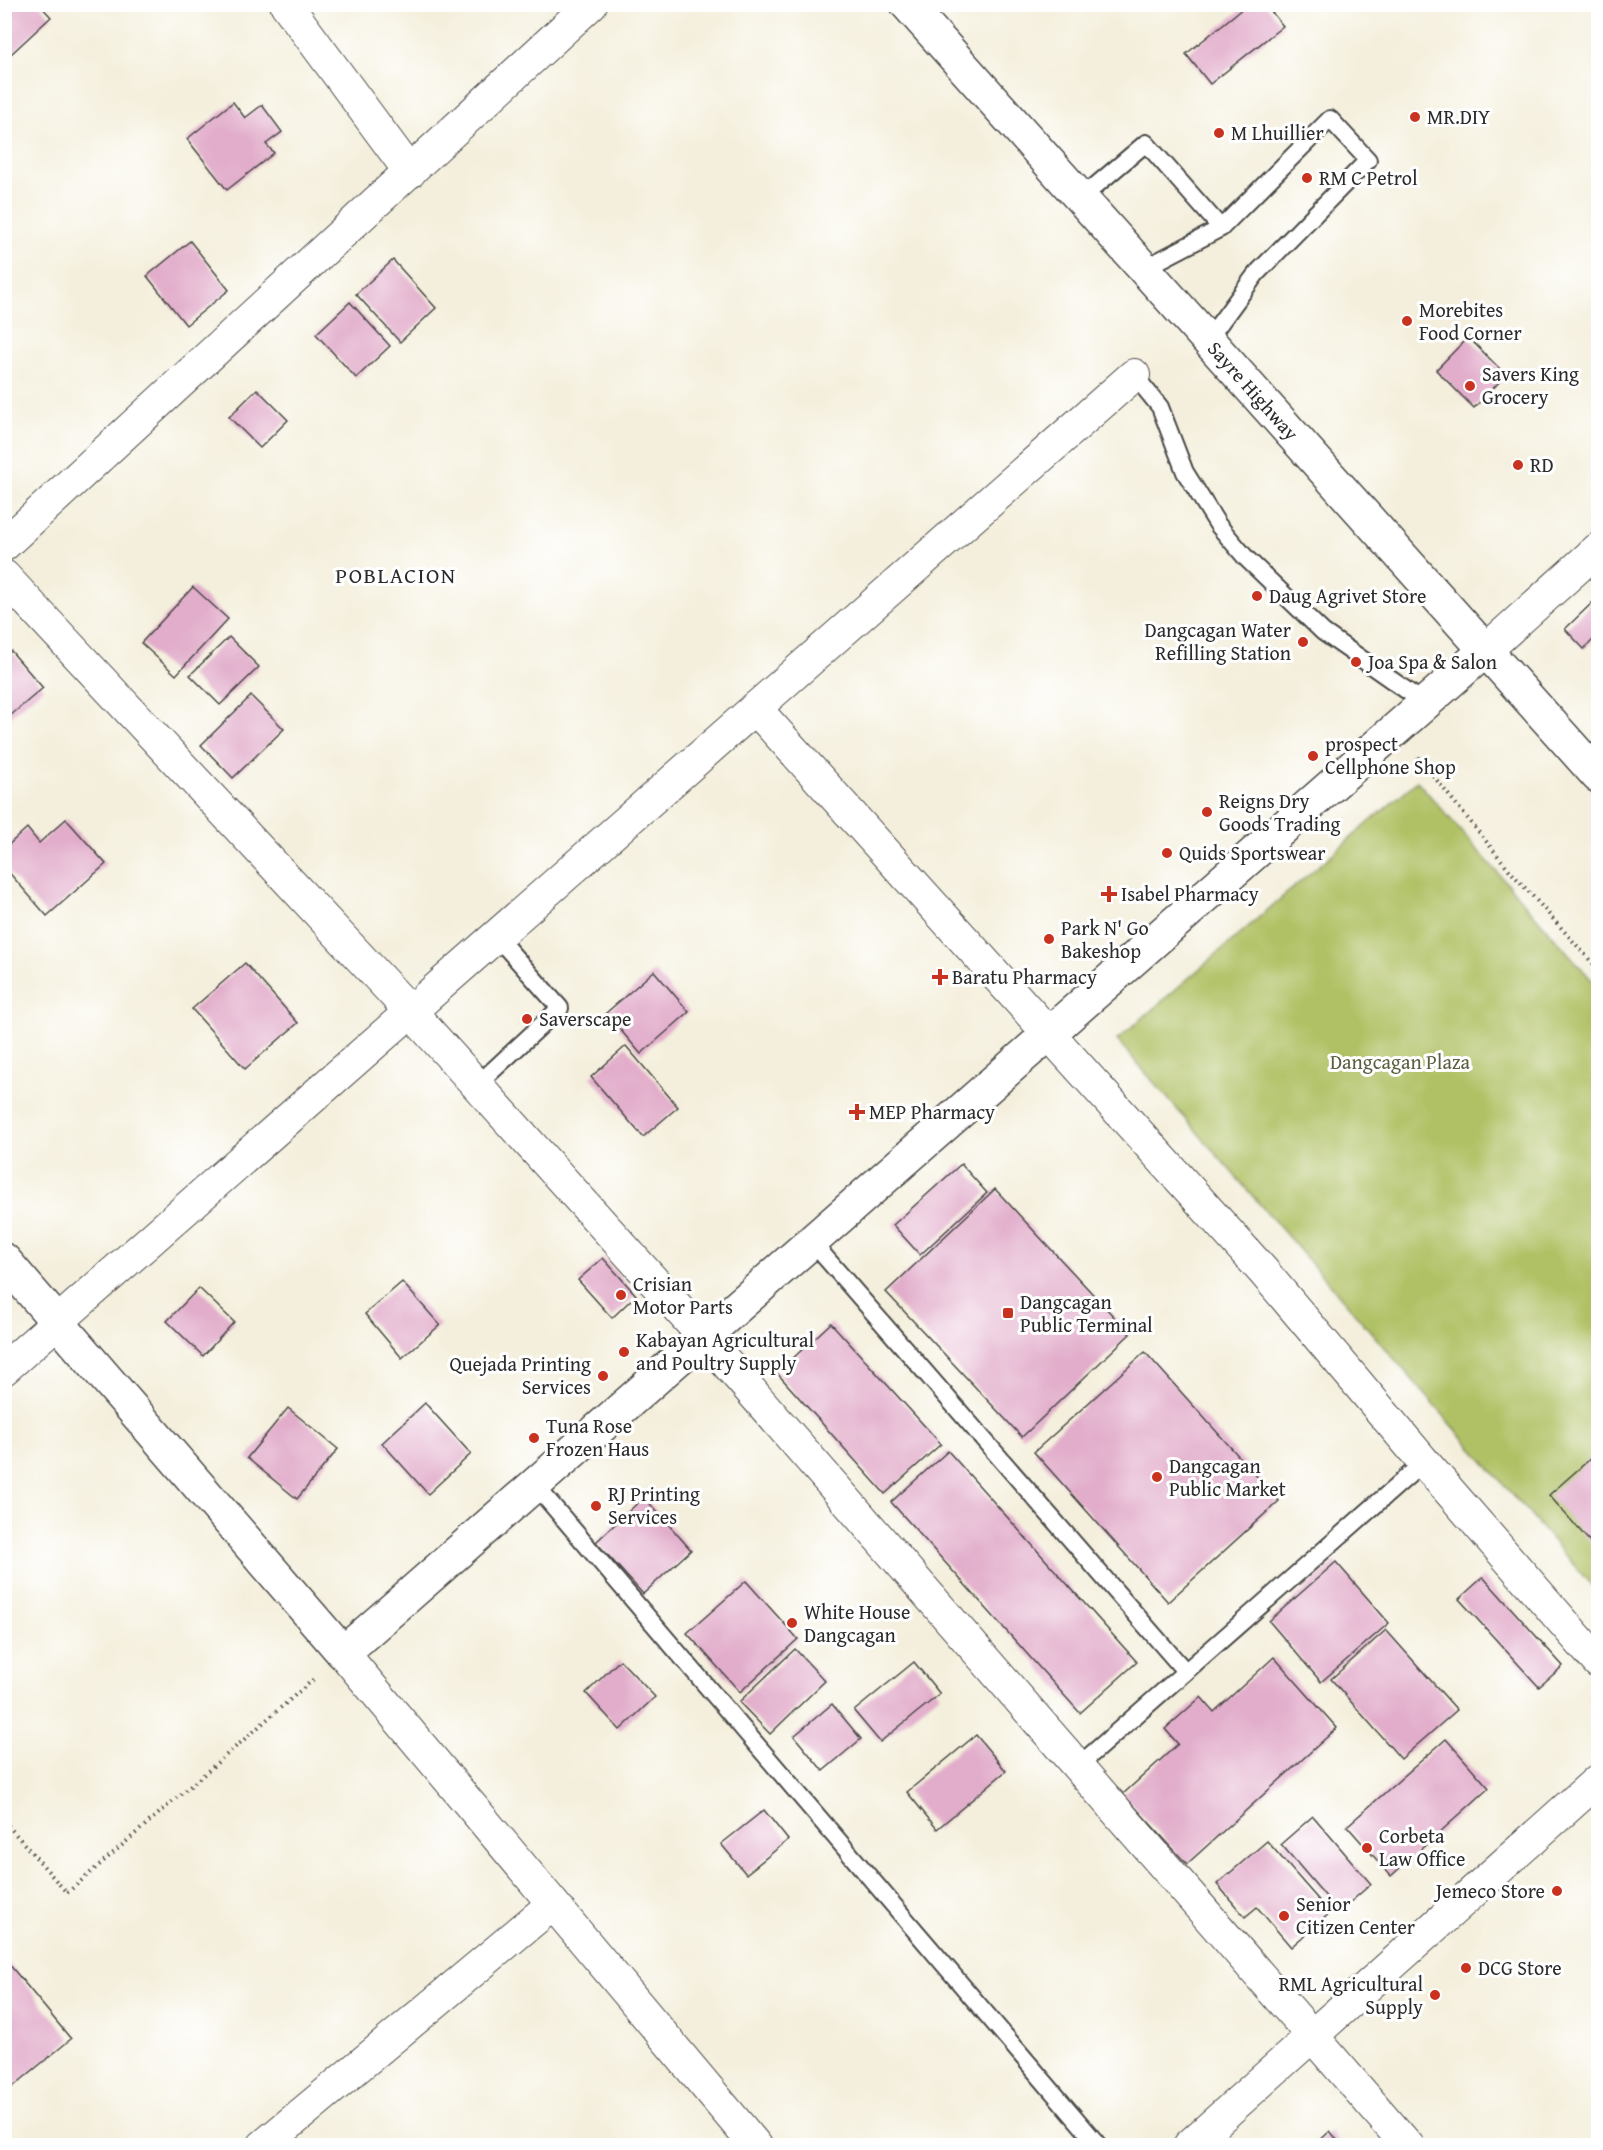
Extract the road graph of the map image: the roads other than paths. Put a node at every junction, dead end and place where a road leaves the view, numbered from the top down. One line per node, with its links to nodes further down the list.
1 (286, 4): 4 (street)
2 (591, 4): 4 (street)
3 (907, 4): 5 (main road, Sayre Highway)
4 (410, 172): 10 (street)
5 (1081, 198): 6 (lane); 7 (main road, Sayre Highway)
6 (1221, 228): 7 (lane); 8 (lane)
7 (1143, 269): 8 (main road, Sayre Highway)
8 (1209, 339): 13 (main road, Sayre Highway)
9 (1134, 375): 14 (lane); 15 (street)
10 (4, 545)
11 (1599, 549): 13 (street)
12 (4, 576): 18 (street)
13 (1487, 649): 14 (main road); 16 (main road, Sayre Highway)
14 (1426, 704): 19 (main road)
15 (754, 708): 17 (street); 19 (street)
16 (1599, 776)
17 (496, 936): 18 (street); 20 (lane)
18 (410, 1011): 20 (street); 23 (street)
19 (1048, 1034): 21 (main road); 26 (street)
20 (477, 1085): 24 (street)
21 (812, 1242): 24 (main road); 30 (lane)
22 (4, 1260): 23 (main road)
23 (57, 1322): 25 (street); 28 (main road)
24 (704, 1337): 27 (main road); 31 (street)
25 (4, 1369)
26 (1424, 1462): 29 (street); 30 (lane)
27 (535, 1485): 28 (main road); 37 (lane)
28 (343, 1653): 33 (street)
29 (1599, 1662)
30 (1185, 1671): 31 (lane)
31 (1077, 1767): 34 (street)
32 (1599, 1780): 34 (street)
33 (553, 1904): 35 (street); 36 (street)
34 (1311, 2036): 38 (street); 39 (street)
35 (263, 2145)
36 (756, 2145)
37 (1099, 2145)
38 (1189, 2145)
39 (1408, 2145)

